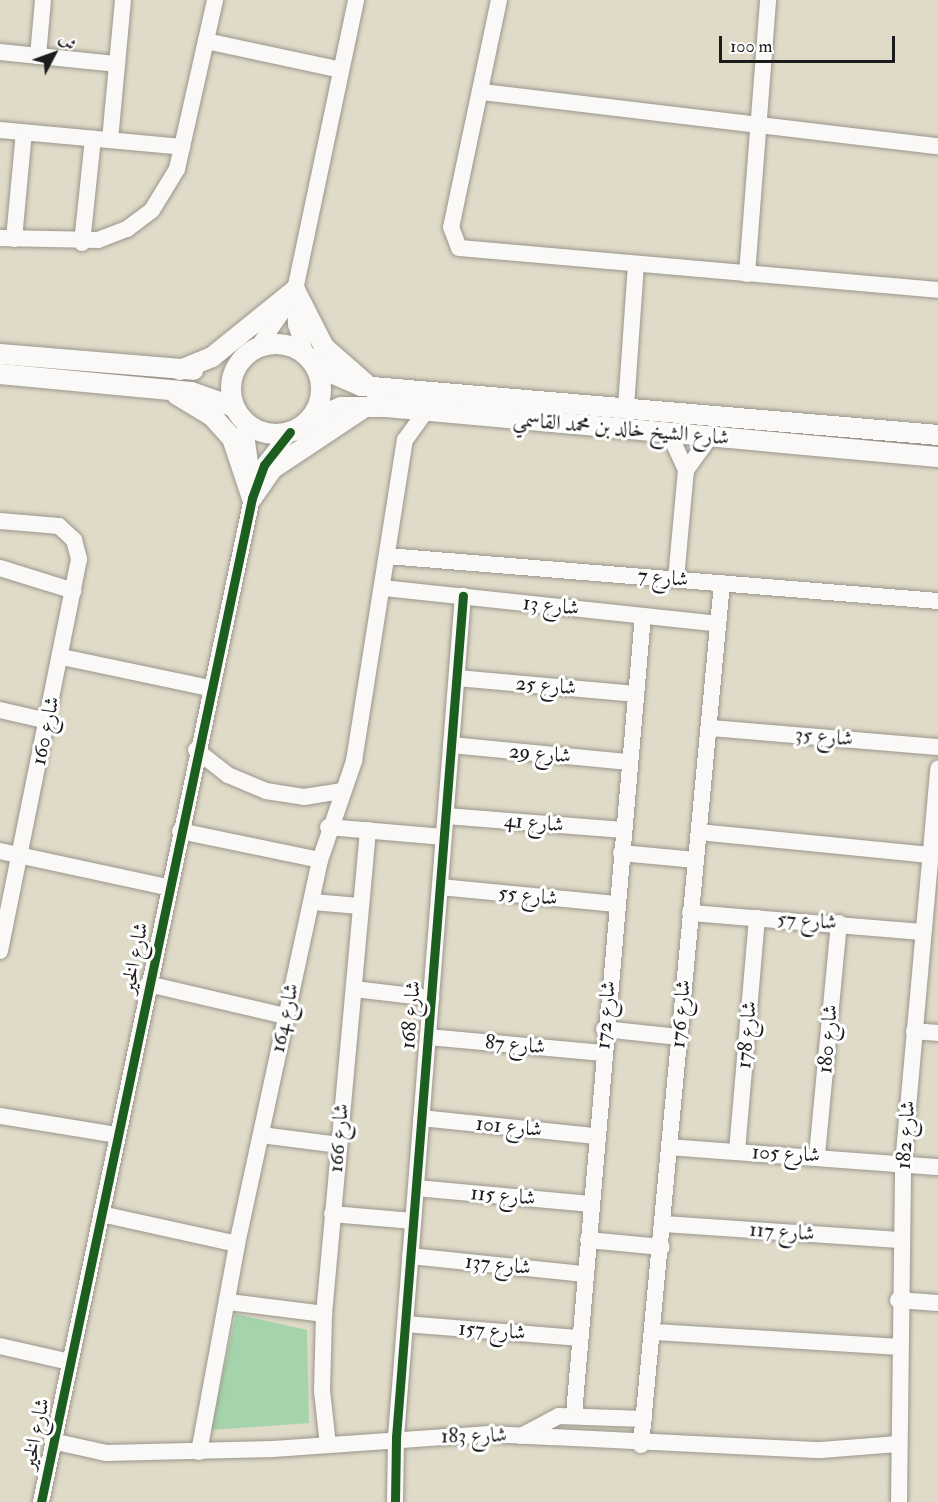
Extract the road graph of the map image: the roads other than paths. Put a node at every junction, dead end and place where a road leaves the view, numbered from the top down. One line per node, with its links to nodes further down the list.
1 (43, 0): 9 (street)
2 (123, 0): 10 (street)
3 (215, 0): 7 (street)
4 (356, 0): 11 (street)
5 (499, 0): 12 (street)
6 (768, 0): 13 (street)
7 (206, 41): 11 (street); 18 (street)
8 (0, 52): 9 (street)
9 (38, 56): 10 (street)
10 (117, 64): 16 (street)
11 (341, 70): 23 (street)
12 (482, 92): 13 (street); 21 (street)
13 (758, 124): 17 (street); 22 (street)
14 (0, 130): 15 (street)
15 (24, 132): 16 (street); 19 (street)
16 (101, 140): 18 (street); 20 (street)
17 (938, 146)
18 (182, 147): 20 (street)
19 (7, 238): 20 (street)
20 (82, 243)
21 (636, 265): 22 (street); 32 (street)
22 (747, 274): 24 (street)
23 (295, 290): 25 (street); 27 (street); 28 (main road); 31 (main road)
24 (938, 290)
25 (251, 352): 27 (main road); 28 (main road); 34 (main road)
26 (0, 354): 28 (main road)
27 (310, 361): 31 (main road, شارع الشيخ خالد بن محمد القاسمي); 35 (main road)
28 (180, 370)
29 (0, 375): 30 (main road)
30 (170, 390): 34 (main road); 43 (main road)
31 (375, 400): 32 (main road, شارع الشيخ خالد بن محمد القاسمي); 33 (main road, شارع الشيخ خالد بن محمد القاسمي); 35 (main road, شارع الشيخ خالد بن محمد القاسمي); 40 (street); 43 (main road)
32 (626, 407): 38 (main road, شارع الشيخ خالد بن محمد القاسمي)
33 (426, 411): 37 (main road, شارع الشيخ خالد بن محمد القاسمي); 40 (street)
34 (239, 414): 36 (main road); 43 (street)
35 (308, 421): 36 (main road)
36 (290, 432): 43 (street, شارع الخير)
37 (669, 433): 39 (main road, شارع الشيخ خالد بن محمد القاسمي); 42 (street)
38 (938, 435)
39 (710, 437): 41 (main road, شارع الشيخ خالد بن محمد القاسمي); 42 (street)
40 (405, 440): 45 (street, شارع 164)
41 (938, 458)
42 (686, 470): 47 (street)
43 (252, 498): 57 (street, شارع الخير)
44 (0, 520): 50 (street, شارع 160)
45 (387, 556): 47 (street, شارع 7); 49 (street, شارع 164)
46 (0, 568): 50 (street)
47 (676, 579): 48 (street, شارع 7)
48 (722, 583): 52 (street, شارع 7); 54 (street, شارع 176)
49 (383, 588): 51 (street, شارع 13); 67 (street, شارع 164)
50 (74, 591): 55 (street, شارع 160)
51 (463, 596): 53 (street, شارع 13); 56 (street, شارع 168)
52 (938, 601)
53 (643, 616): 54 (street, شارع 13); 58 (street, شارع 172)
54 (718, 624): 61 (street, شارع 176)
55 (62, 657): 57 (street); 60 (street, شارع 160)
56 (457, 678): 58 (street, شارع 25); 62 (street, شارع 168)
57 (209, 688): 64 (street, شارع الخير)
58 (636, 694): 65 (street, شارع 172)
59 (0, 711): 60 (street)
60 (48, 721): 77 (street, شارع 160)
61 (710, 728): 63 (street, شارع 35); 73 (street, شارع 176)
62 (451, 745): 65 (street, شارع 29); 68 (street, شارع 168)
63 (938, 747)
64 (196, 750): 67 (street); 71 (street, شارع الخير)
65 (629, 762): 70 (street, شارع 172)
66 (938, 769): 78 (street, شارع 182)
67 (343, 791): 69 (street, شارع 164)
68 (446, 816): 70 (street, شارع 41); 74 (street, شارع 168)
69 (328, 827): 72 (street); 79 (street, شارع 164)
70 (623, 830): 76 (street, شارع 172)
71 (180, 831): 79 (street); 81 (street, شارع الخير)
72 (368, 831): 74 (street); 85 (street, شارع 166)
73 (699, 832): 78 (street); 80 (street, شارع 176)
74 (444, 837): 82 (street, شارع 168)
75 (0, 851): 77 (street)
76 (621, 854): 80 (street); 84 (street, شارع 172)
77 (20, 855): 81 (street); 91 (street, شارع 160)
78 (930, 855): 86 (street, شارع 182)
79 (320, 860): 83 (street, شارع 164)
80 (696, 860): 87 (street, شارع 176)
81 (166, 887): 92 (street, شارع الخير)
82 (440, 887): 84 (street, شارع 55); 94 (street, شارع 168)
83 (313, 902): 85 (street); 95 (street, شارع 164)
84 (616, 904): 96 (street, شارع 172)
85 (359, 906): 93 (street, شارع 166)
86 (931, 912): 90 (street, شارع 182)
87 (690, 913): 88 (street, شارع 57); 100 (street, شارع 176)
88 (757, 918): 89 (street, شارع 57); 109 (street, شارع 178)
89 (839, 923): 90 (street, شارع 57); 110 (street, شارع 180)
90 (923, 932): 97 (street, شارع 182)
91 (0, 951)
92 (148, 984): 95 (street); 104 (street, شارع الخير)
93 (354, 990): 94 (street); 107 (street, شارع 166)
94 (431, 998): 99 (street, شارع 168)
95 (285, 1016): 105 (street, شارع 164)
96 (604, 1029): 100 (street); 101 (street, شارع 172)
97 (914, 1030): 98 (street); 111 (street, شارع 182)
98 (938, 1033)
99 (428, 1036): 101 (street, شارع 87); 103 (street, شارع 168)
100 (679, 1037): 108 (street, شارع 176)
101 (603, 1053): 106 (street, شارع 172)
102 (0, 1116): 104 (street)
103 (421, 1118): 106 (street, شارع 101); 113 (street, شارع 168)
104 (117, 1135): 115 (street, شارع الخير)
105 (261, 1135): 107 (street); 121 (street, شارع 164)
106 (596, 1136): 114 (street, شارع 172)
107 (339, 1145): 116 (street, شارع 166)
108 (669, 1147): 109 (street, شارع 105); 118 (street, شارع 176)
109 (737, 1151): 110 (street, شارع 105)
110 (817, 1155): 111 (street, شارع 105)
111 (903, 1164): 112 (street, شارع 105); 120 (street, شارع 182)
112 (938, 1167)
113 (416, 1188): 114 (street, شارع 115); 117 (street, شارع 168)
114 (591, 1204): 119 (street, شارع 172)
115 (101, 1214): 121 (street); 134 (street, شارع الخير)
116 (332, 1214): 117 (street); 128 (street, شارع 166)
117 (413, 1221): 123 (street, شارع 168)
118 (664, 1224): 120 (street, شارع 117); 122 (street, شارع 176)
119 (588, 1240): 122 (street); 124 (street, شارع 172)
120 (899, 1240): 125 (street, شارع 182)
121 (237, 1244): 126 (street, شارع 164)
122 (662, 1247): 130 (street, شارع 176)
123 (410, 1256): 124 (street, شارع 137); 129 (street, شارع 168)
124 (585, 1274): 131 (street, شارع 172)
125 (898, 1300): 127 (street); 133 (street, شارع 182)
126 (229, 1302): 128 (street); 143 (street, شارع 164)
127 (938, 1303)
128 (324, 1314): 141 (street, شارع 166)
129 (405, 1324): 131 (street, شارع 157); 138 (street, شارع 168)
130 (655, 1332): 133 (street); 136 (street, شارع 176)
131 (580, 1338): 135 (street, شارع 172)
132 (0, 1346): 134 (street)
133 (897, 1347): 140 (street, شارع 182)
134 (70, 1362): 139 (street, شارع الخير)
135 (574, 1414): 136 (street); 137 (street)
136 (644, 1419): 142 (street, شارع 176)
137 (521, 1436): 138 (street, شارع 183); 142 (street, شارع 183)
138 (396, 1437): 141 (street, شارع 183); 145 (street, شارع 168)
139 (52, 1442): 143 (street, شارع 183); 144 (street, شارع الخير)
140 (898, 1444): 142 (street, شارع 183); 146 (street, شارع 182)
141 (328, 1445): 143 (street, شارع 183)
142 (641, 1445)
143 (199, 1452)
144 (41, 1502)
145 (395, 1502)
146 (898, 1502)

